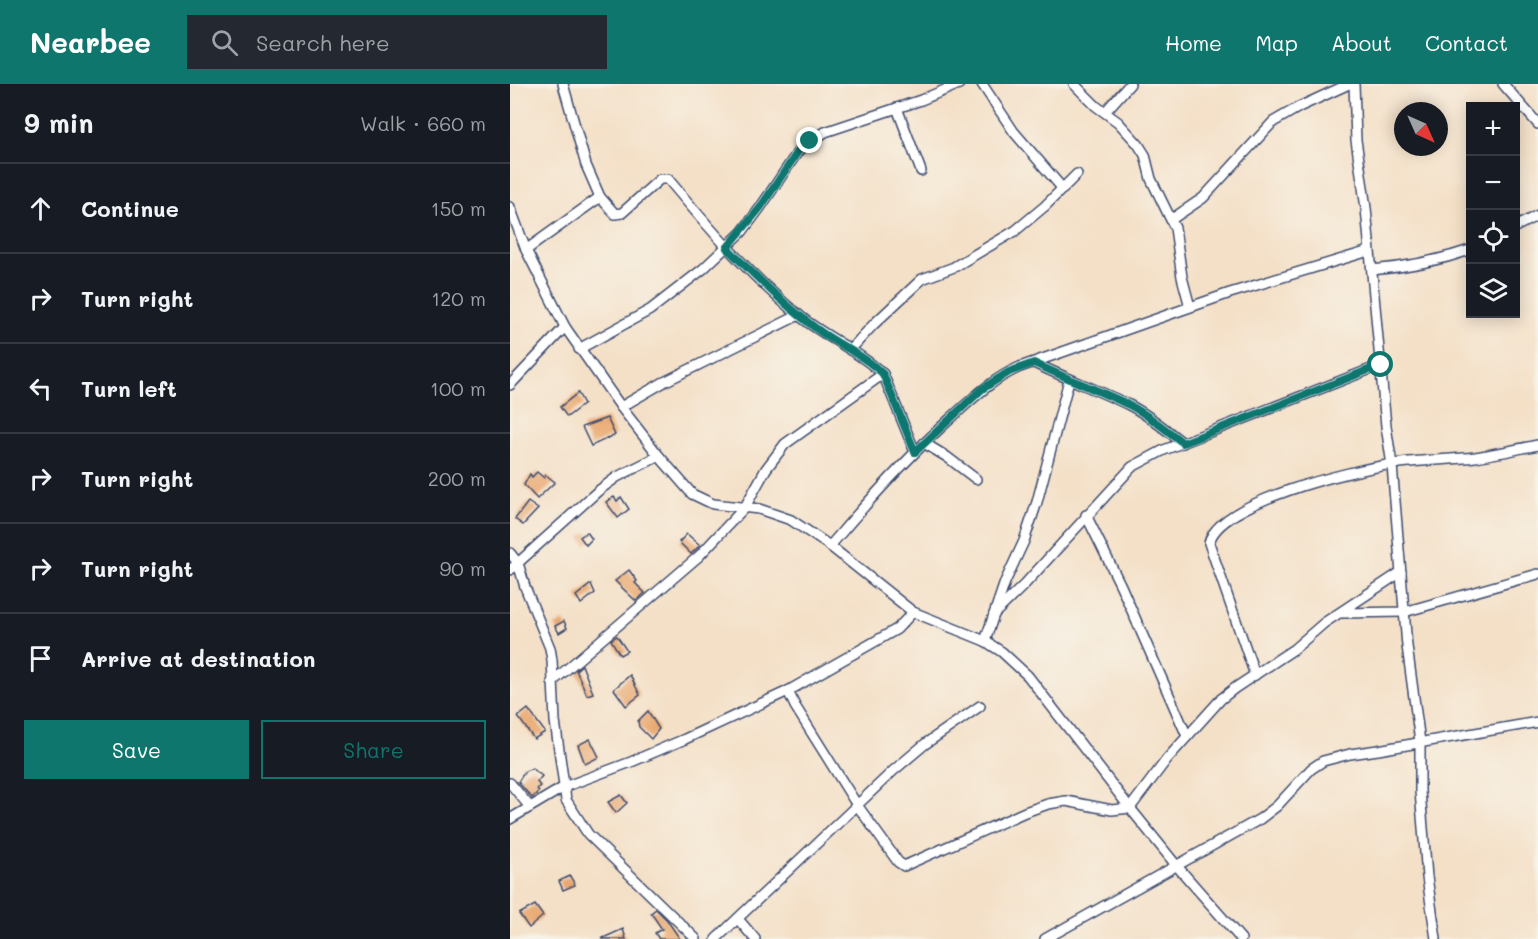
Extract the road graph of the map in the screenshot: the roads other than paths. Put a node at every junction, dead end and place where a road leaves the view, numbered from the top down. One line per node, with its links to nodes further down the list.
1 (563, 84): 16 (street)
2 (959, 84): 9 (street)
3 (982, 84): 15 (street)
4 (1074, 84): 11 (street)
5 (1130, 84): 11 (street)
6 (1349, 84): 19 (street)
7 (1354, 84): 23 (street)
8 (1503, 84): 12 (street)
9 (939, 88): 10 (street)
10 (897, 108): 13 (street); 21 (street)
11 (1105, 112): 19 (street)
12 (1538, 124)
13 (921, 171)
14 (1077, 174): 15 (street)
15 (1063, 189): 30 (street)
16 (600, 197): 21 (street); 22 (street)
17 (510, 207): 22 (street)
18 (1538, 215): 20 (street)
19 (1172, 219): 26 (street)
20 (1520, 224)
21 (727, 248): 27 (street); 29 (street)
22 (526, 250): 28 (street)
23 (1369, 251): 25 (street); 26 (street)
24 (1466, 251): 25 (street)
25 (1372, 270): 32 (street)
26 (1190, 307): 31 (street)
27 (799, 315): 30 (street); 36 (street)
28 (565, 327): 29 (street); 35 (street)
29 (579, 349): 36 (street)
30 (850, 350): 33 (street)
31 (1034, 363): 34 (street); 37 (street)
32 (1381, 365): 38 (street); 42 (street)
33 (883, 374): 40 (street); 44 (street)
34 (1069, 380): 38 (street); 54 (street)
35 (510, 385)
36 (621, 407): 41 (street)
37 (924, 443): 40 (street); 43 (street)
38 (1183, 443): 45 (street)
39 (1538, 446): 42 (street)
40 (915, 452): 46 (street)
41 (659, 456): 44 (street); 48 (street)
42 (1392, 465): 49 (street); 56 (street)
43 (976, 479)
44 (745, 507): 46 (street); 57 (street)
45 (1086, 515): 54 (street); 61 (street)
46 (830, 546): 51 (street)
47 (510, 553): 48 (street)
48 (514, 566): 57 (street)
49 (1401, 572): 52 (street); 53 (street)
50 (1538, 574): 52 (street)
51 (913, 612): 55 (street); 58 (street)
52 (1404, 612): 53 (street); 62 (street)
53 (1340, 613): 56 (street)
54 (994, 614): 55 (street)
55 (985, 641): 67 (street)
56 (1255, 675): 61 (street)
57 (552, 682): 64 (street)
58 (788, 691): 64 (street); 65 (street)
59 (980, 706): 65 (street)
60 (1538, 722): 62 (street)
61 (1187, 736): 67 (street)
62 (1420, 742): 69 (street); 77 (street)
63 (510, 783): 66 (street)
64 (564, 787): 66 (street); 72 (street)
65 (857, 805): 67 (street); 70 (street)
66 (530, 807): 68 (street)
67 (1130, 808): 69 (street)
68 (510, 819)
69 (1176, 865): 71 (street); 76 (street)
70 (738, 919): 73 (street); 74 (street)
71 (1059, 935): 75 (street)
72 (696, 939)
73 (716, 939)
74 (755, 939)
75 (1045, 939)
76 (1241, 939)
77 (1436, 939)

